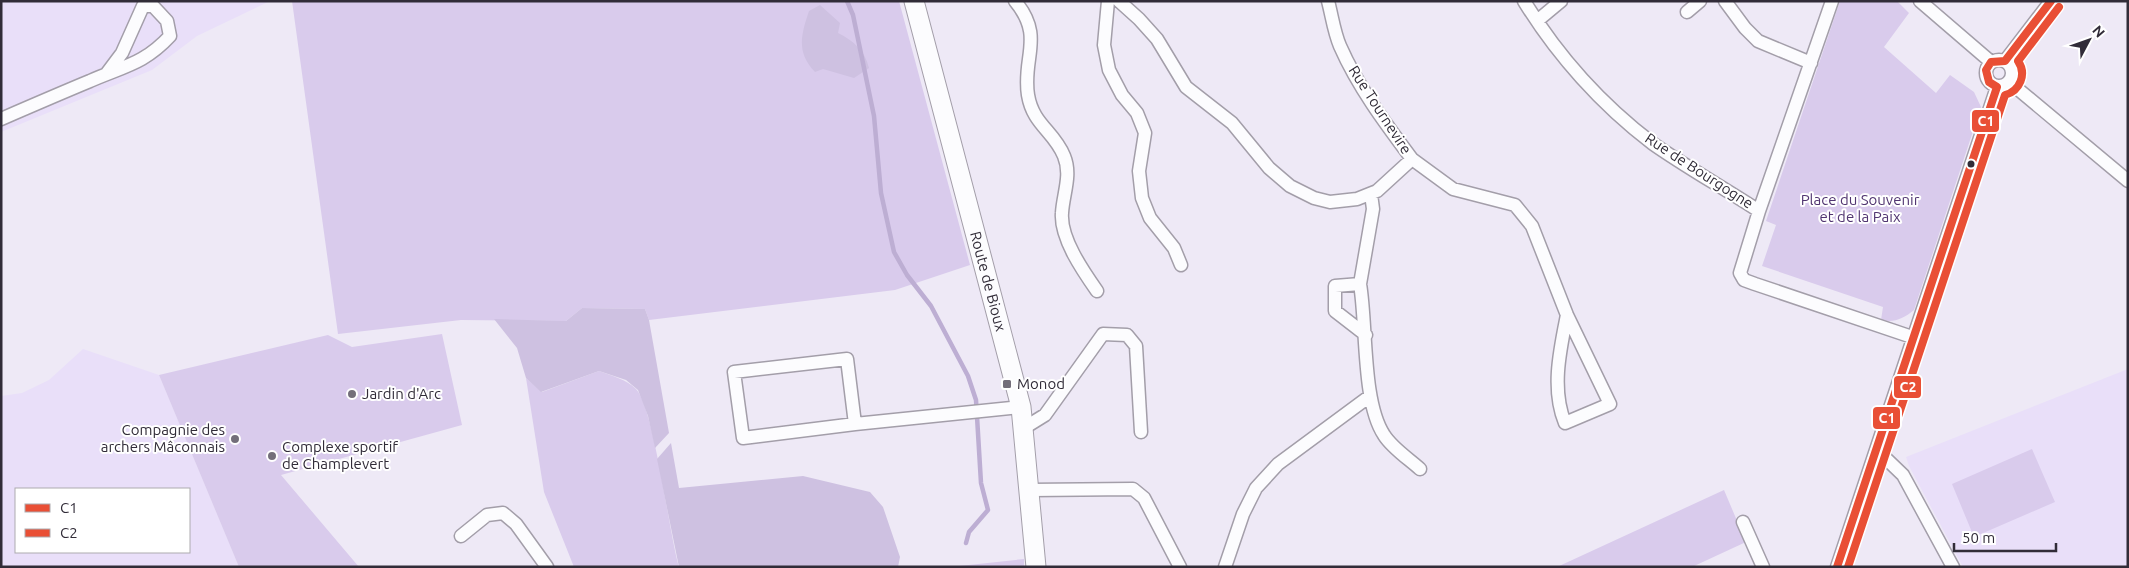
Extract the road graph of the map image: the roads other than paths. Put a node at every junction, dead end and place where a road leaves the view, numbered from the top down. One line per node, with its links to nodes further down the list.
1 (914, 1): 33 (main road, Route de Bioux)
2 (1014, 1): 28 (street)
3 (1108, 1): 26 (street)
4 (1119, 1): 24 (street, Rue Tournevire)
5 (1328, 1): 22 (street, Rue Tournevire)
6 (1524, 1): 14 (street, Rue de Bourgogne)
7 (1561, 1): 14 (street)
8 (1700, 1): 13 (street)
9 (1725, 1): 17 (street)
10 (1832, 1): 17 (street)
11 (1920, 1): 16 (street)
12 (2051, 1): 15 (street)
13 (1687, 12)
14 (1536, 22): 25 (street, Rue de Bourgogne)
15 (2005, 61): 16 (street); 19 (street)
16 (1992, 62): 20 (street)
17 (1810, 63): 25 (street)
18 (107, 73): 18 (street); 21 (street)
19 (2011, 80): 20 (street); 23 (street)
20 (1997, 87): 31 (street)
21 (1, 119)
22 (1412, 159): 24 (street, Rue Tournevire); 29 (street)
23 (2128, 181)
24 (1371, 194): 27 (street)
25 (1759, 211): 31 (street)
26 (1181, 265)
27 (1360, 284): 30 (street); 30 (street)
28 (1097, 291)
29 (1567, 315): 29 (street)
30 (1366, 335): 32 (street)
31 (1915, 338): 37 (street)
32 (1370, 396): 38 (street); 45 (street)
33 (1021, 407): 34 (street); 35 (main road, Route de Bioux)
34 (855, 424): 34 (street)
35 (1024, 428): 36 (street); 39 (main road, Route de Bioux)
36 (1141, 432)
37 (1877, 450): 47 (street); 48 (street)
38 (1420, 469)
39 (1030, 490): 43 (main road, Route de Bioux); 44 (street)
40 (1743, 522): 46 (street)
41 (462, 536): 42 (street)
42 (547, 567)
43 (1036, 567)
44 (1180, 567)
45 (1224, 567)
46 (1763, 567)
47 (1837, 567)
48 (1953, 567)

